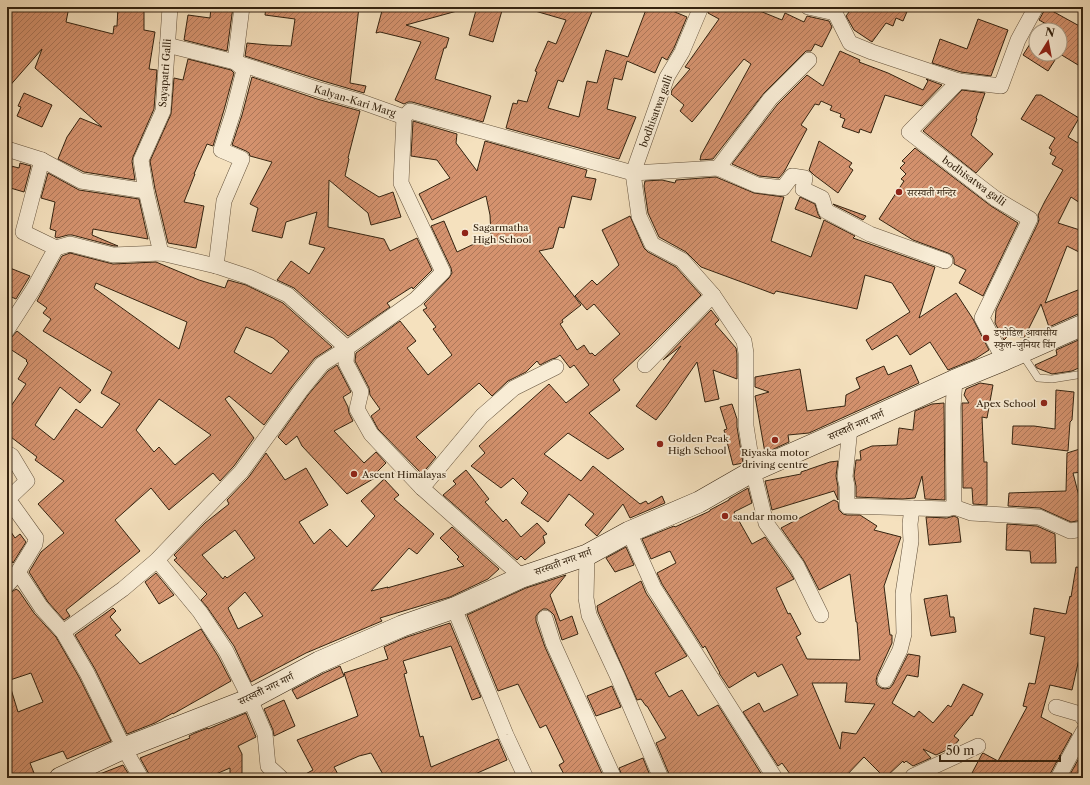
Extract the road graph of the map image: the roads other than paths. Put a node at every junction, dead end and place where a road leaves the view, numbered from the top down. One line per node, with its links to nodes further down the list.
1 (170, 7): 6 (street, Sayapatri Galli)
2 (242, 7): 8 (street)
3 (701, 7): 14 (street, bodhisatwa galli)
4 (808, 7): 9 (street)
5 (1036, 7): 9 (street)
6 (167, 46): 8 (street, Kalyan-Kari Marg); 15 (street, Sayapatri Galli)
7 (809, 60): 13 (street)
8 (235, 62): 10 (street, Kalyan-Kari Marg); 19 (street)
9 (959, 81): 24 (street, bodhisatwa galli)
10 (404, 117): 14 (street, Kalyan-Kari Marg); 23 (street)
11 (7, 149): 12 (street)
12 (42, 160): 15 (street); 16 (street)
13 (718, 168): 14 (street); 18 (street)
14 (633, 173): 20 (street, bodhisatwa galli)
15 (146, 191): 17 (street, Sayapatri Galli)
16 (56, 248): 17 (street); 22 (street)
17 (160, 253): 19 (street)
18 (945, 261)
19 (216, 266): 23 (street)
20 (713, 296): 25 (street); 31 (street, bodhisatwa galli)
21 (1083, 325): 24 (main road, सरस्वती नगर मार्ग)
22 (7, 330)
23 (347, 348): 32 (street); 38 (street)
24 (1012, 356): 27 (lane); 28 (main road, सरस्वती नगर मार्ग)
25 (645, 365)
26 (556, 367): 32 (street)
27 (1083, 374)
28 (955, 380): 29 (main road, सरस्वती नगर मार्ग); 33 (street)
29 (850, 428): 31 (main road, सरस्वती नगर मार्ग); 34 (street)
30 (7, 453): 39 (street)
31 (753, 471): 36 (main road, सरस्वती नगर मार्ग); 43 (street, bodhisatwa galli)
32 (422, 488): 40 (street)
33 (954, 507): 34 (street); 35 (street)
34 (912, 508): 46 (street)
35 (1083, 529)
36 (629, 532): 37 (main road, सरस्वती नगर मार्ग); 59 (street)
37 (587, 556): 40 (main road, सरस्वती नगर मार्ग); 58 (street)
38 (157, 560): 45 (street); 47 (street)
39 (18, 572): 41 (street); 45 (street)
40 (522, 577): 42 (main road, सरस्वती नगर मार्ग)
41 (7, 585)
42 (454, 608): 47 (main road, सरस्वती नगर मार्ग); 56 (street)
43 (821, 615)
44 (545, 618): 57 (street)
45 (63, 632): 52 (street)
46 (885, 680)
47 (250, 699): 52 (main road, सरस्वती नगर मार्ग); 55 (street)
48 (1056, 707): 49 (street)
49 (1083, 718)
50 (1083, 732): 61 (street)
51 (978, 746): 60 (street)
52 (124, 748): 53 (main road, सरस्वती नगर मार्ग); 54 (street)
53 (60, 778)
54 (141, 778)
55 (281, 778)
56 (526, 778)
57 (614, 778)
58 (661, 778)
59 (775, 778)
60 (912, 778)
61 (1058, 778)

